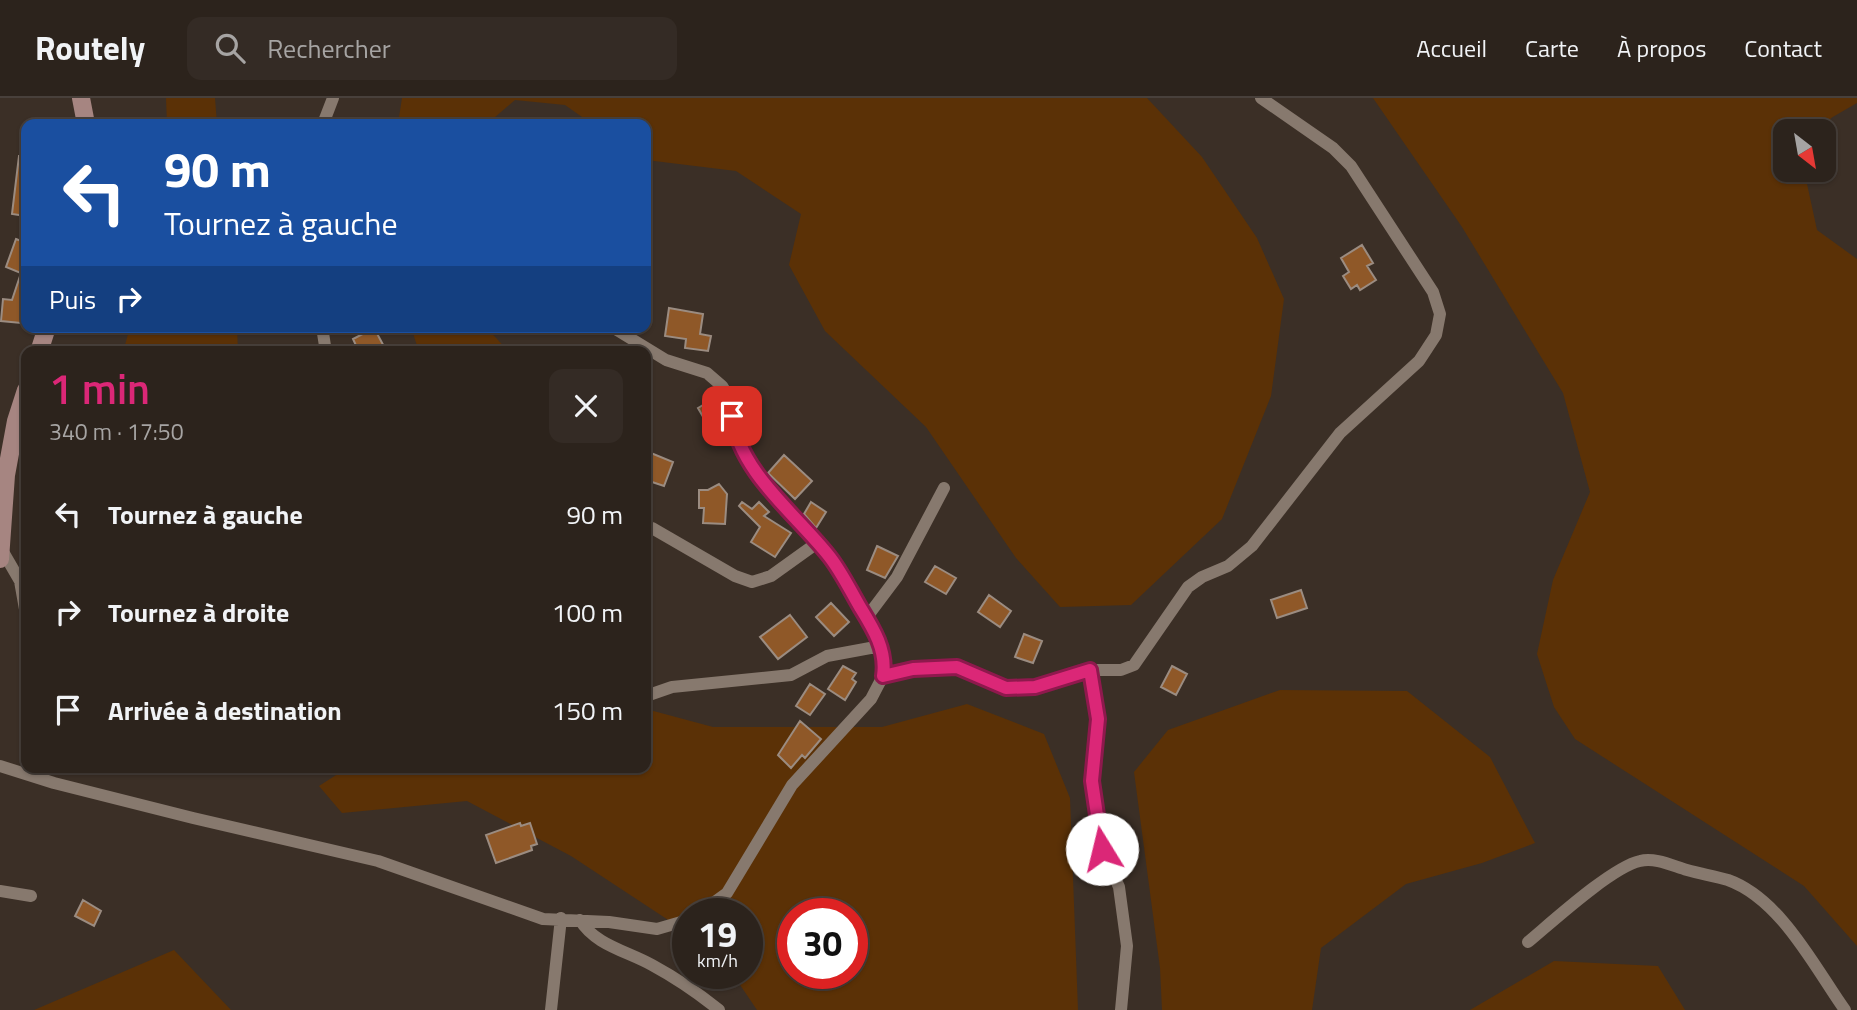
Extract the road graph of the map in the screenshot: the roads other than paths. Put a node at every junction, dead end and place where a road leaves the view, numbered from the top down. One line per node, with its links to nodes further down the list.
1 (81, 98): 4 (street)
2 (333, 98): 5 (street)
3 (1261, 98): 17 (street)
4 (85, 119)
5 (325, 119)
6 (622, 333): 7 (street)
7 (643, 346)
8 (651, 351): 12 (street)
9 (21, 406): 13 (street)
10 (944, 488): 15 (street)
11 (652, 528): 12 (street)
12 (817, 543): 15 (street)
13 (1, 554): 14 (street)
14 (21, 586)
15 (867, 617): 16 (street)
16 (881, 646): 18 (street); 19 (street)
17 (1090, 670): 18 (street); 32 (street)
18 (883, 676): 25 (street)
19 (651, 694)
20 (0, 766): 21 (street)
21 (21, 772)
22 (25, 773): 26 (street)
23 (0, 891): 24 (street)
24 (31, 895)
25 (720, 898)
26 (561, 918): 27 (street); 30 (street)
27 (580, 920): 28 (street); 31 (street)
28 (672, 925)
29 (1528, 942): 33 (street)
30 (551, 1010)
31 (719, 1010)
32 (1121, 1010)
33 (1845, 1010)

